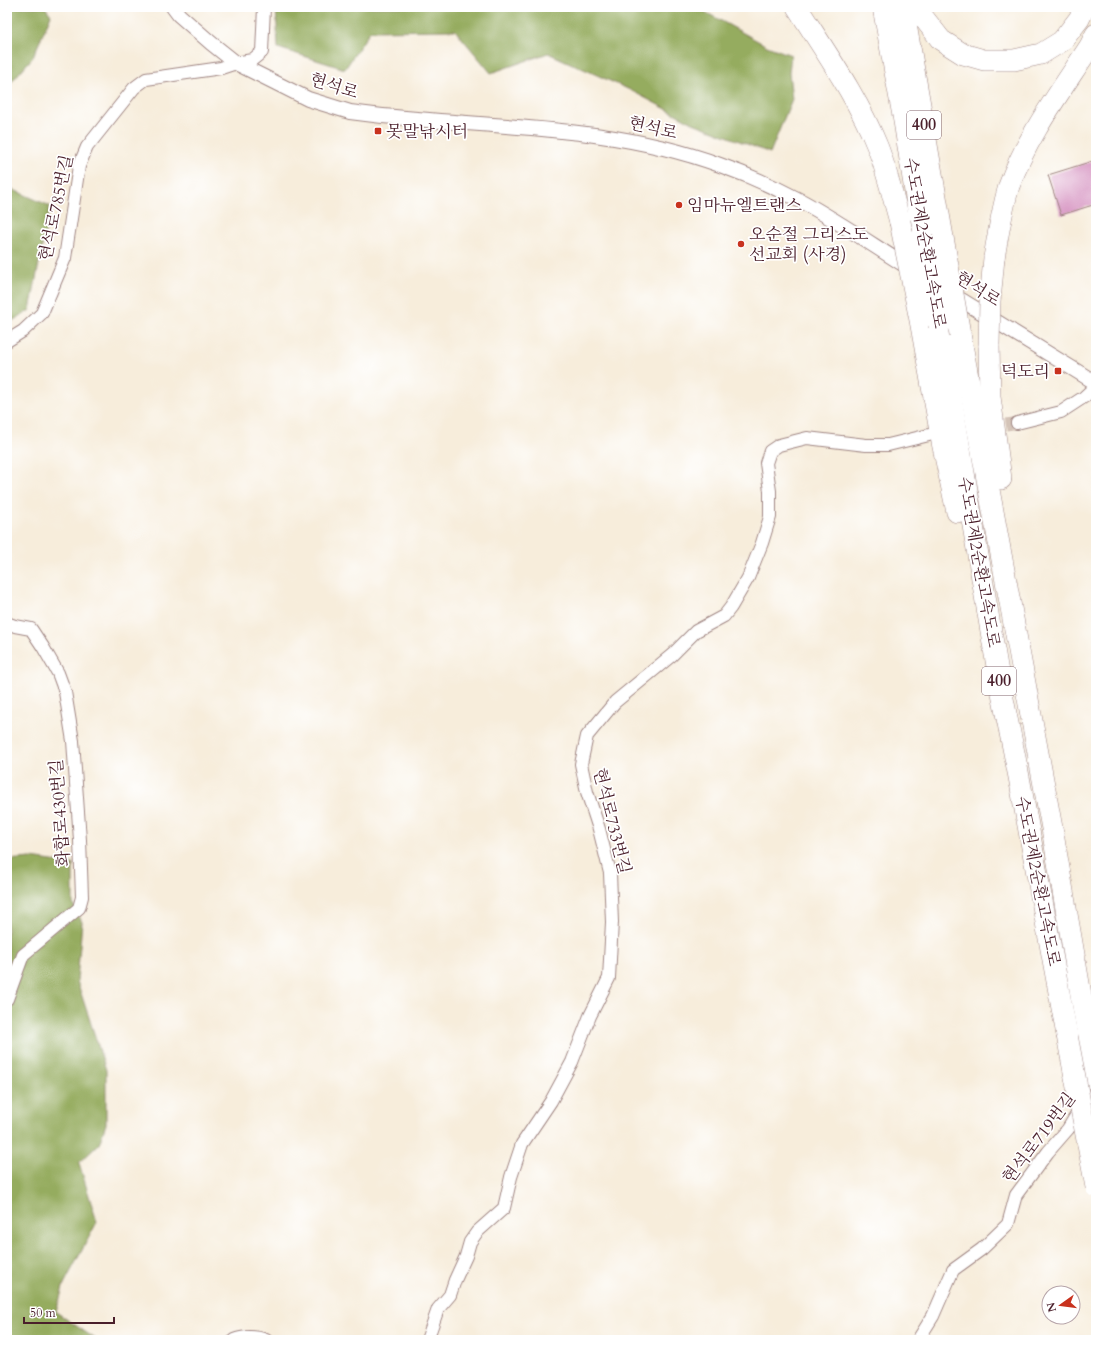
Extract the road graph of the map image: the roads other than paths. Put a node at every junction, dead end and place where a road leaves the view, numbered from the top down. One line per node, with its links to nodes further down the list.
1 (173, 7): 9 (street, 현석로)
2 (264, 7): 9 (street, 현석로785번길)
3 (797, 7): 16 (highway, bridge)
4 (883, 7): 10 (highway, 수도권제2순환고속도로 / 400, bridge)
5 (903, 7): 17 (highway, 수도권제2순환고속도로 / 400, bridge)
6 (918, 7): 7 (highway)
7 (1085, 7)
8 (1096, 34): 17 (highway, bridge)
9 (236, 63): 10 (street, 현석로); 11 (street, 현석로785번길)
10 (931, 281): 12 (street, 현석로); 16 (highway, 수도권제2순환고속도로 / 400, bridge)
11 (7, 341)
12 (1096, 385): 13 (street)
13 (1017, 423)
14 (929, 435): 24 (street, 현석로733번길)
15 (7, 623): 18 (street, 화합로430번길)
16 (1000, 684): 21 (highway, 수도권제2순환고속도로 / 400, bridge)
17 (1052, 828): 19 (highway, 수도권제2순환고속도로 / 400)
18 (7, 999)
19 (1096, 1081)
20 (1096, 1092): 25 (street, 현석로719번길)
21 (1096, 1187)
22 (234, 1340): 23 (street)
23 (266, 1340)
24 (427, 1340)
25 (918, 1340)

